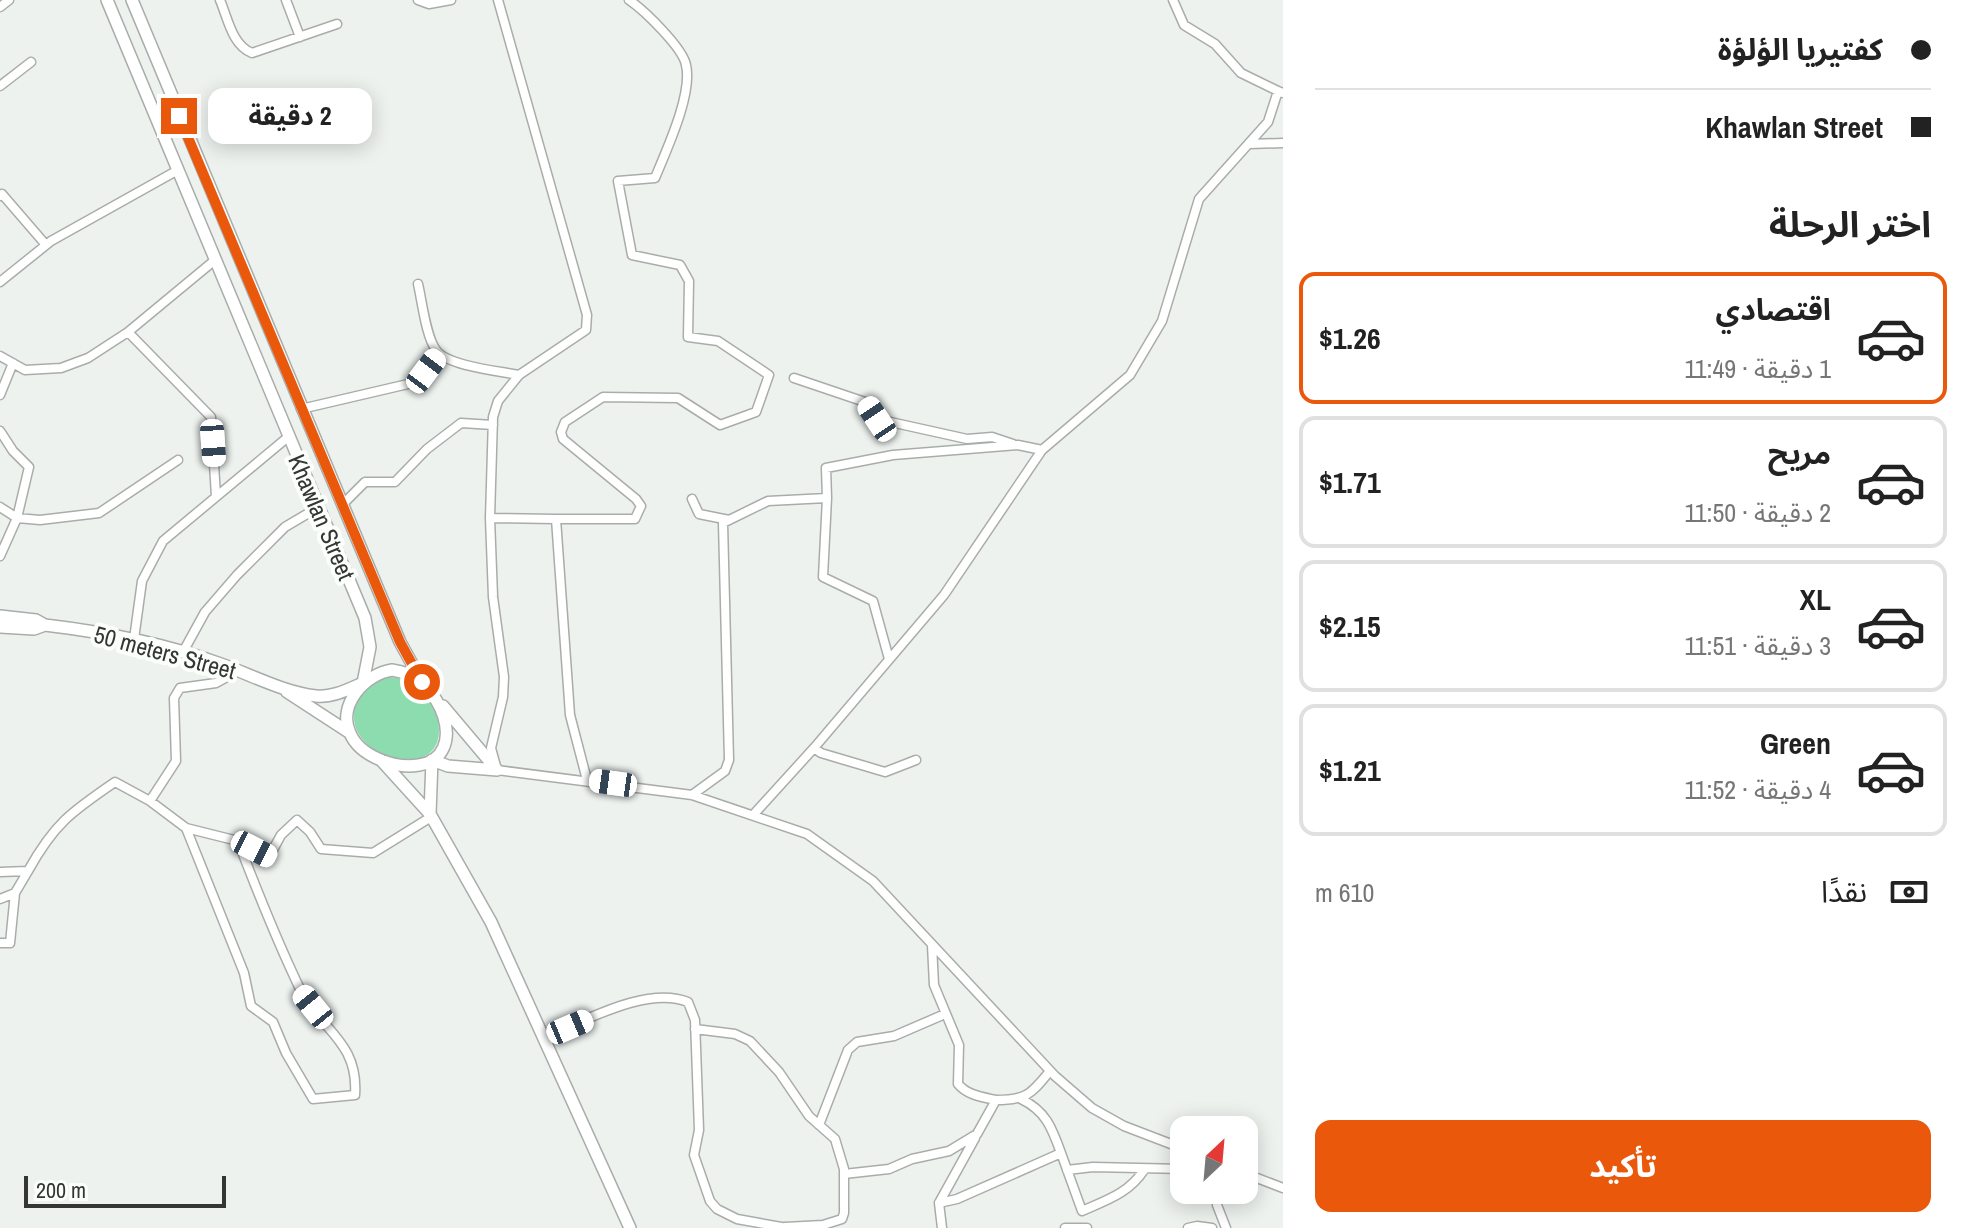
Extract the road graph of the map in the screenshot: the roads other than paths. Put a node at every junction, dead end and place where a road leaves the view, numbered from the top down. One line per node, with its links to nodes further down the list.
1 (9, 0): 11 (street)
2 (107, 0): 15 (main road, Khawlan Street)
3 (132, 0): 14 (main road, Khawlan Street)
4 (220, 0): 13 (street)
5 (286, 0): 13 (street)
6 (418, 0): 7 (street)
7 (451, 0)
8 (498, 0): 31 (street)
9 (629, 0): 49 (street)
10 (1173, 0): 18 (street)
11 (0, 7)
12 (337, 24): 13 (street)
13 (300, 37)
14 (154, 58): 15 (main road); 34 (main road, Khawlan Street)
15 (134, 61): 21 (main road, Khawlan Street)
16 (31, 62): 17 (street)
17 (0, 86)
18 (1280, 92): 20 (street)
19 (1283, 143): 20 (street)
20 (1249, 144): 39 (street)
21 (178, 170): 23 (street); 24 (main road, Khawlan Street)
22 (0, 196): 23 (street)
23 (46, 245): 25 (street)
24 (215, 260): 27 (street); 37 (main road, Khawlan Street)
25 (0, 282)
26 (418, 284): 28 (street)
27 (128, 332): 30 (street); 41 (street)
28 (439, 354): 31 (street); 34 (street)
29 (0, 356): 30 (street)
30 (13, 363): 33 (street)
31 (519, 375): 35 (street)
32 (794, 378): 38 (street)
33 (0, 395)
34 (301, 409): 44 (main road, Khawlan Street)
35 (493, 425): 44 (street); 48 (street)
36 (0, 431): 47 (street)
37 (288, 437): 41 (street); 46 (main road, Khawlan Street)
38 (1018, 445): 39 (street); 42 (street)
39 (1042, 450): 57 (street)
40 (178, 460): 47 (street)
41 (216, 496): 55 (street)
42 (827, 498): 50 (street); 57 (street)
43 (692, 499): 50 (street)
44 (342, 505): 59 (main road, Khawlan Street)
45 (0, 507): 47 (street)
46 (317, 508): 56 (street); 60 (main road, Khawlan Street)
47 (17, 518): 51 (street)
48 (490, 518): 49 (street); 68 (street)
49 (556, 519): 69 (street)
50 (729, 520): 70 (street)
51 (0, 556)
52 (0, 616): 53 (main road, 50 meters Street)
53 (45, 625): 54 (main road, 50 meters Street); 55 (main road, 50 meters Street)
54 (0, 627)
55 (134, 639): 56 (main road, 50 meters Street)
56 (183, 652): 58 (main road, 50 meters Street)
57 (889, 659): 64 (street)
58 (238, 671): 61 (main road, 50 meters Street); 71 (street)
59 (422, 682): 60 (main road); 62 (main road)
60 (363, 683): 61 (main road, 50 meters Street); 63 (main road)
61 (283, 688): 63 (main road, 50 meters Street)
62 (438, 702): 66 (main road); 68 (main road)
63 (350, 733): 65 (main road)
64 (814, 748): 67 (street); 72 (street)
65 (381, 760): 66 (main road); 73 (main road)
66 (432, 760): 68 (main road); 73 (main road)
67 (916, 760)
68 (497, 770): 69 (street)
69 (587, 780): 70 (street)
70 (692, 795): 72 (street)
71 (150, 801): 74 (street); 76 (street)
72 (754, 814): 81 (street)
73 (431, 815): 75 (street); 84 (main road)
74 (186, 828): 75 (street); 75 (street)
75 (238, 841)
76 (28, 871): 77 (street); 78 (street)
77 (0, 872)
78 (15, 893): 79 (street); 80 (street)
79 (0, 899)
80 (0, 943)
81 (932, 944): 82 (street); 85 (street)
82 (945, 1014): 87 (street); 88 (street)
83 (695, 1029): 84 (street); 88 (street); 103 (street)
84 (545, 1037): 102 (main road)
85 (1050, 1071): 86 (street); 90 (street)
86 (1021, 1099): 87 (street); 91 (street)
87 (996, 1100): 89 (street)
88 (819, 1125): 95 (street)
89 (977, 1134): 95 (street); 98 (street)
90 (1170, 1144)
91 (1061, 1153): 93 (street); 98 (street)
92 (1170, 1169): 94 (street)
93 (1067, 1170): 94 (street); 100 (street)
94 (1144, 1170): 100 (street)
95 (844, 1174): 103 (street)
96 (1258, 1178): 97 (street)
97 (1283, 1188)
98 (939, 1203): 104 (street)
99 (1217, 1204): 108 (street)
100 (1082, 1211): 101 (street)
101 (1084, 1227): 105 (street)
102 (630, 1228)
103 (786, 1228)
104 (942, 1228)
105 (1065, 1228)
106 (1188, 1228): 107 (street)
107 (1212, 1228)
108 (1226, 1228)

